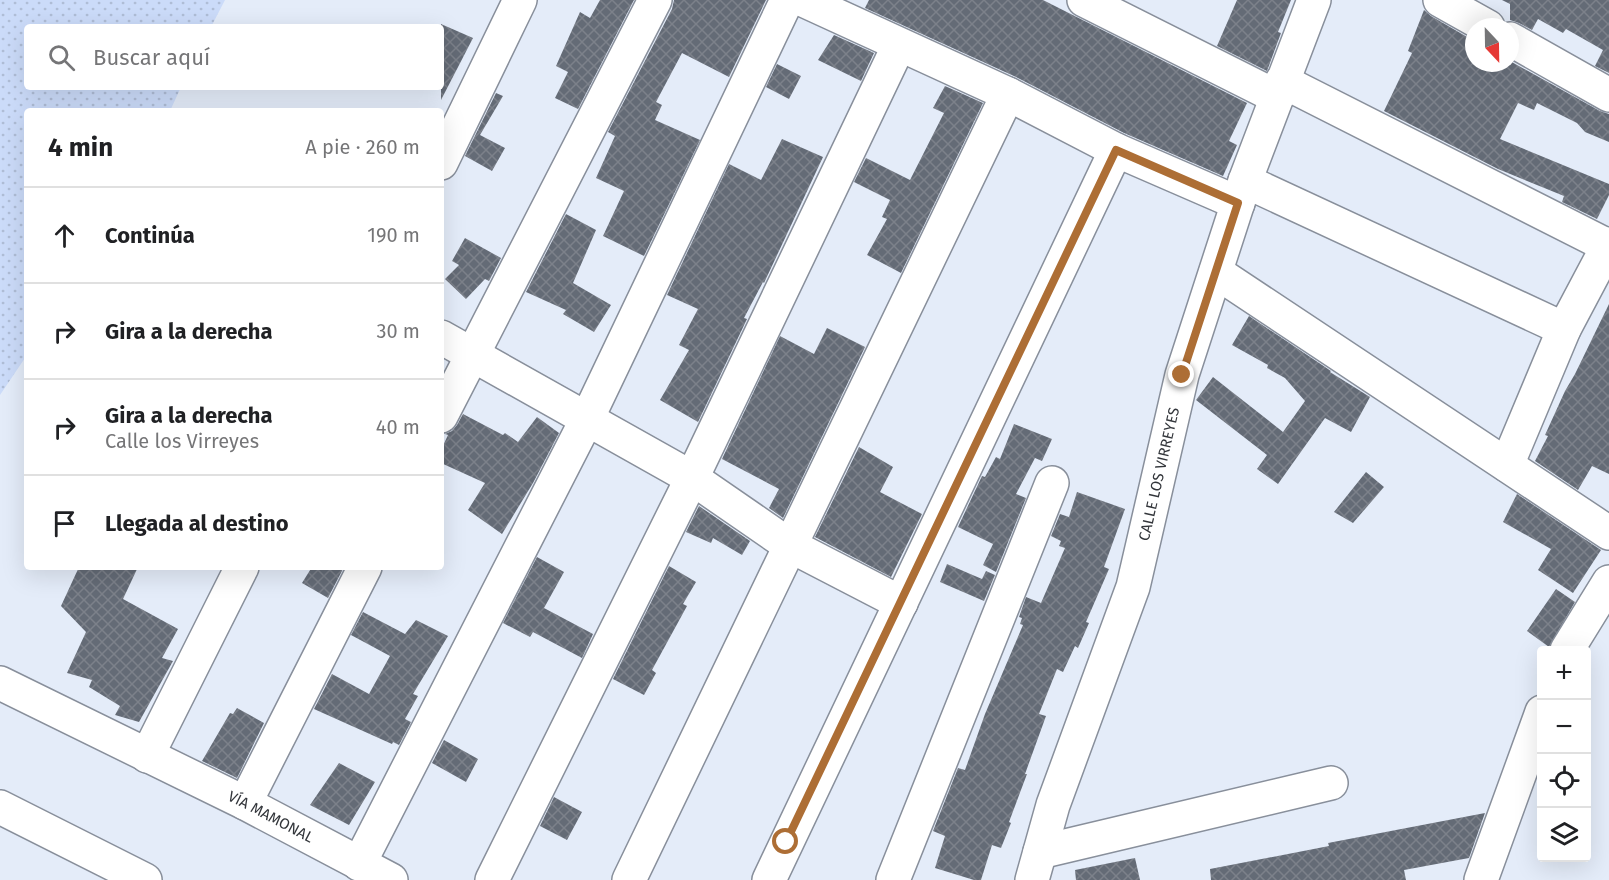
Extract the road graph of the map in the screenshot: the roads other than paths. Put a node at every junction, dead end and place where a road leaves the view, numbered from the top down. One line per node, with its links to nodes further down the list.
1 (520, 0): 15 (street)
2 (655, 0): 21 (street)
3 (787, 0): 23 (street)
4 (803, 0): 10 (street)
5 (1084, 0): 11 (street)
6 (1314, 0): 11 (street, CALLE LOS VIRREYES)
7 (1440, 0): 8 (street)
8 (1472, 18)
9 (1519, 44): 13 (street)
10 (899, 45): 12 (street); 25 (street)
11 (1280, 89): 16 (street, CALLE LOS VIRREYES); 17 (street)
12 (1008, 94): 14 (street); 28 (street)
13 (1609, 95)
14 (1116, 150): 16 (street); 32 (street)
15 (444, 158)
16 (1242, 192): 18 (street, CALLE LOS VIRREYES); 19 (street)
17 (1609, 245): 19 (street)
18 (1216, 272): 24 (street); 41 (street, CALLE LOS VIRREYES)
19 (1564, 330): 24 (street)
20 (444, 339): 21 (street)
21 (472, 355): 22 (street); 23 (street)
22 (444, 410)
23 (587, 419): 25 (street); 40 (street)
24 (1507, 465): 27 (street)
25 (692, 478): 28 (street); 44 (street)
26 (1052, 483): 47 (street)
27 (1609, 533)
28 (789, 545): 32 (street); 45 (street)
29 (240, 570): 36 (street)
30 (362, 570): 38 (street)
31 (1609, 582): 33 (street)
32 (901, 603): 46 (street)
33 (1570, 646)
34 (0, 683): 36 (street, VÍA MAMONAL)
35 (1537, 725): 48 (street)
36 (147, 756): 38 (street, VÍA MAMONAL)
37 (1331, 783): 41 (street)
38 (245, 803): 40 (street, VÍA MAMONAL)
39 (0, 807): 42 (street)
40 (360, 864): 43 (street, VÍA MAMONAL)
41 (1036, 866)
42 (145, 880)
43 (391, 880)
44 (492, 880)
45 (629, 880)
46 (769, 880)
47 (893, 880)
48 (1481, 880)

